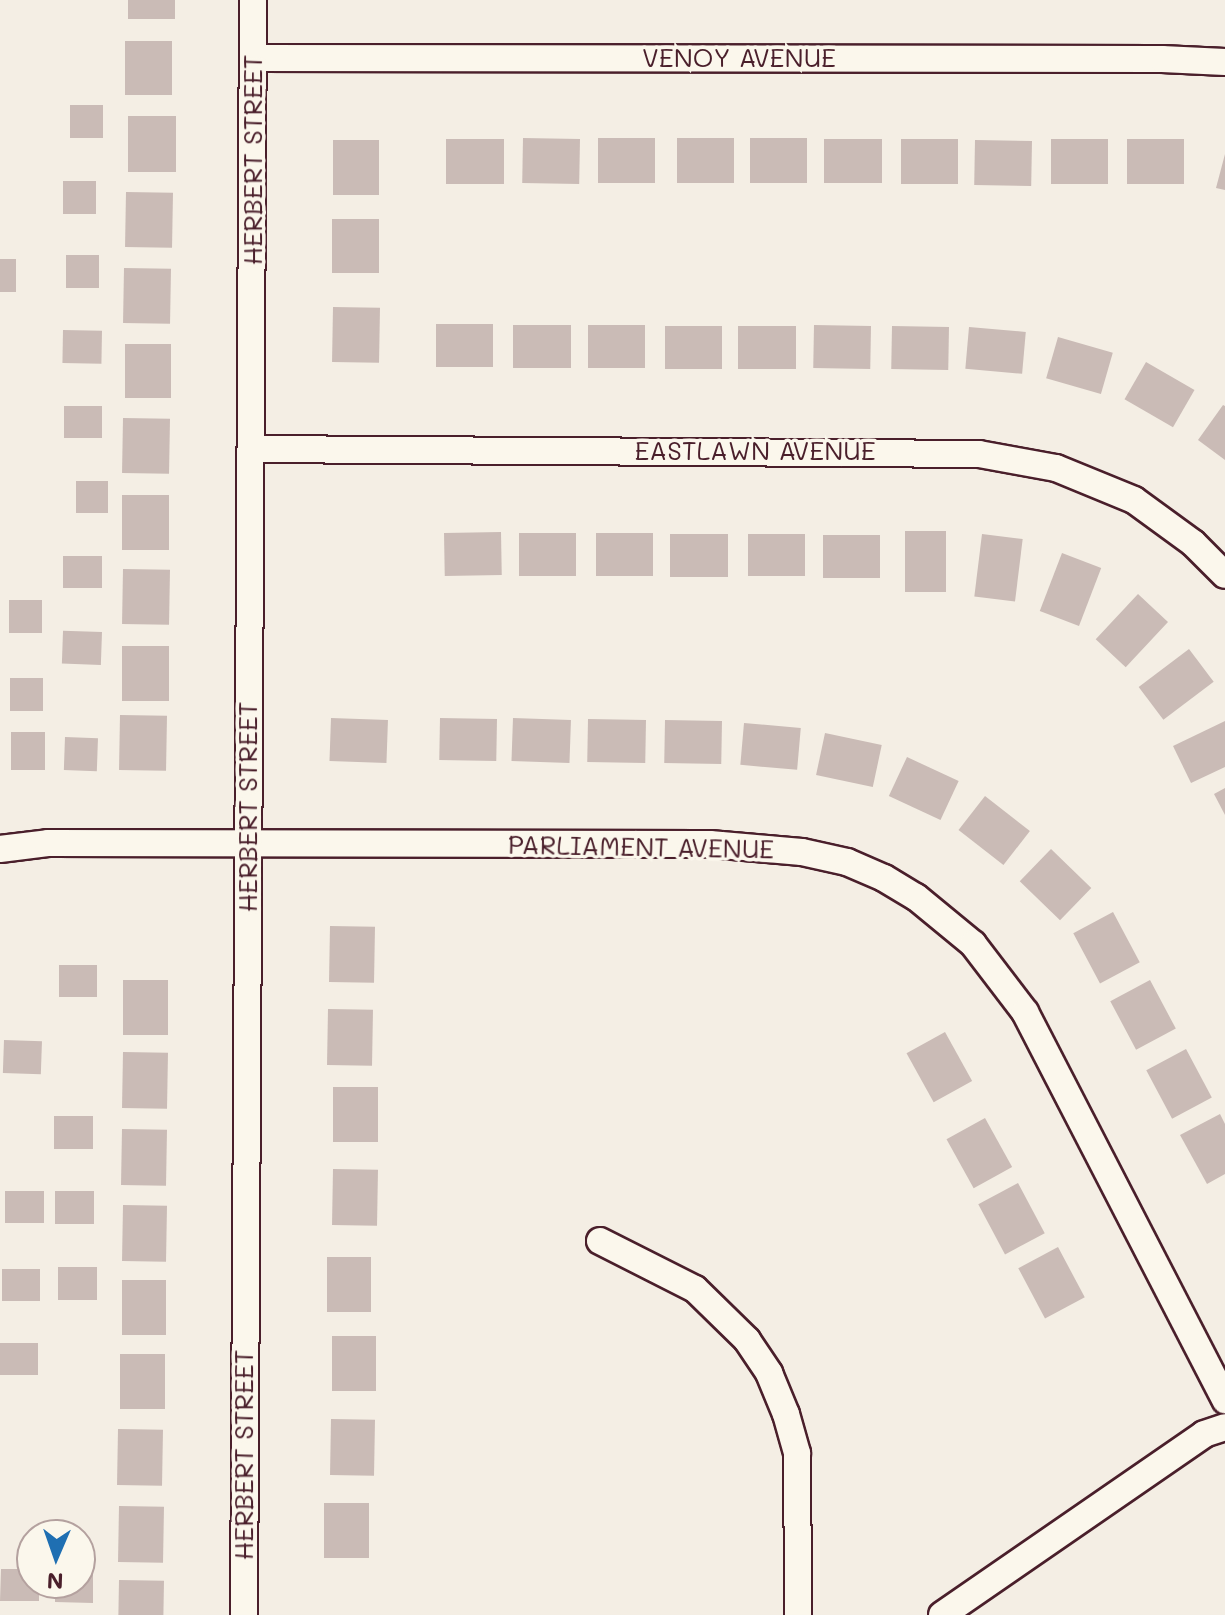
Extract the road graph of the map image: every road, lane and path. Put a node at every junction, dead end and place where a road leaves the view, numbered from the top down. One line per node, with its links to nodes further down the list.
1 (253, 0): 2 (street, HERBERT STREET)
2 (253, 58): 3 (street, VENOY AVENUE); 4 (street, HERBERT STREET)
3 (1225, 62)
4 (251, 449): 5 (street, EASTLAWN AVENUE); 6 (street, HERBERT STREET)
5 (1225, 575)
6 (248, 843): 7 (street, PARLIAMENT AVENUE); 9 (street, PARLIAMENT AVENUE); 11 (street, HERBERT STREET)
7 (0, 849)
8 (600, 1241): 12 (street)
9 (1225, 1400)
10 (1225, 1427): 13 (street)
11 (244, 1615)
12 (798, 1615)
13 (942, 1615)

